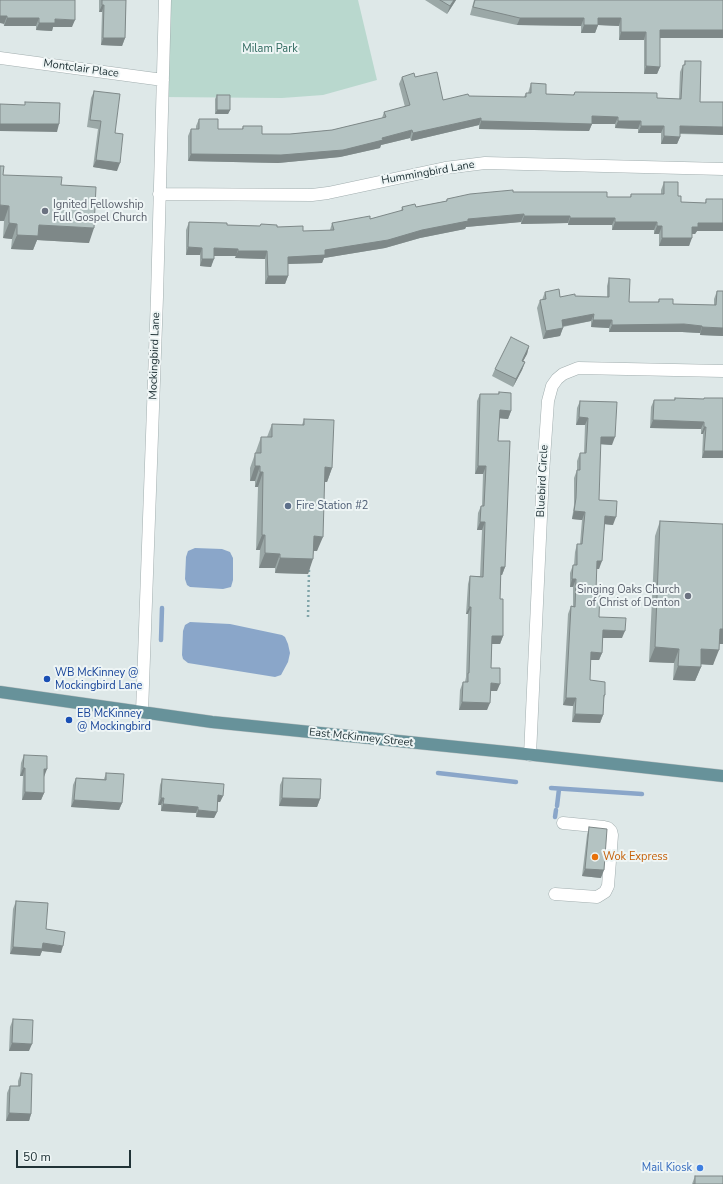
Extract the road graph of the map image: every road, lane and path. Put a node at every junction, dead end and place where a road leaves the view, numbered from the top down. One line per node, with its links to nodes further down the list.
1 (165, 0): 3 (street, Mockingbird Lane)
2 (0, 58): 3 (street, Montclair Place)
3 (163, 80): 5 (street, Mockingbird Lane)
4 (723, 169): 5 (street, Hummingbird Lane)
5 (159, 194): 10 (street, Mockingbird Lane)
6 (723, 371): 11 (street, Bluebird Circle)
7 (309, 565): 8 (path)
8 (308, 617)
9 (0, 692): 10 (main road, East McKinney Street)
10 (142, 712): 11 (main road, East McKinney Street)
11 (530, 755): 12 (main road, East McKinney Street)
12 (723, 776)
13 (564, 823): 14 (street)
14 (555, 894)

